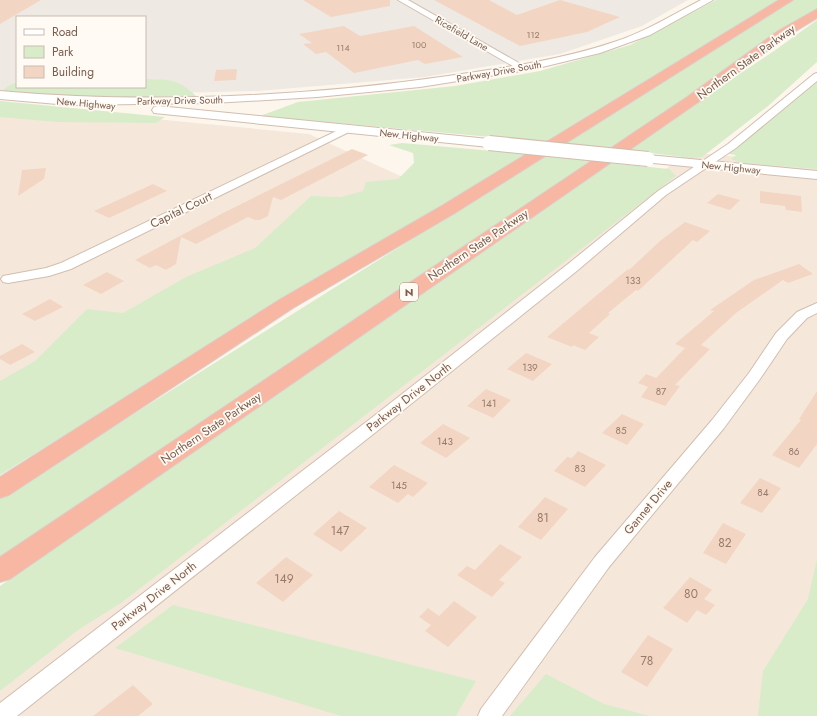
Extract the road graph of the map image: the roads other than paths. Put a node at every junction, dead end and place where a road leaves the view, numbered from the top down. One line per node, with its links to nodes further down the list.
1 (402, 0): 5 (street, Ricefield Lane)
2 (708, 0): 5 (street, Parkway Drive South)
3 (787, 0): 18 (highway)
4 (817, 12): 19 (highway, Northern State Parkway / N)
5 (521, 67): 8 (street, Parkway Drive South)
6 (817, 76): 14 (street, Parkway Drive North)
7 (0, 95): 9 (street, New Highway)
8 (279, 96): 10 (street, Parkway Drive South); 12 (street, Parkway Drive South)
9 (58, 100): 10 (street, Parkway Drive South); 11 (street, New Highway)
10 (180, 100): 11 (street)
11 (163, 110): 12 (street, New Highway)
12 (241, 118): 13 (street, New Highway)
13 (350, 128): 14 (street, New Highway, bridge); 16 (street, Capital Court)
14 (706, 164): 15 (street, New Highway); 20 (street, Parkway Drive North)
15 (817, 175)
16 (8, 279)
17 (817, 307): 21 (street, Gannet Drive)
18 (0, 488)
19 (0, 571)
20 (0, 716)
21 (489, 716)

